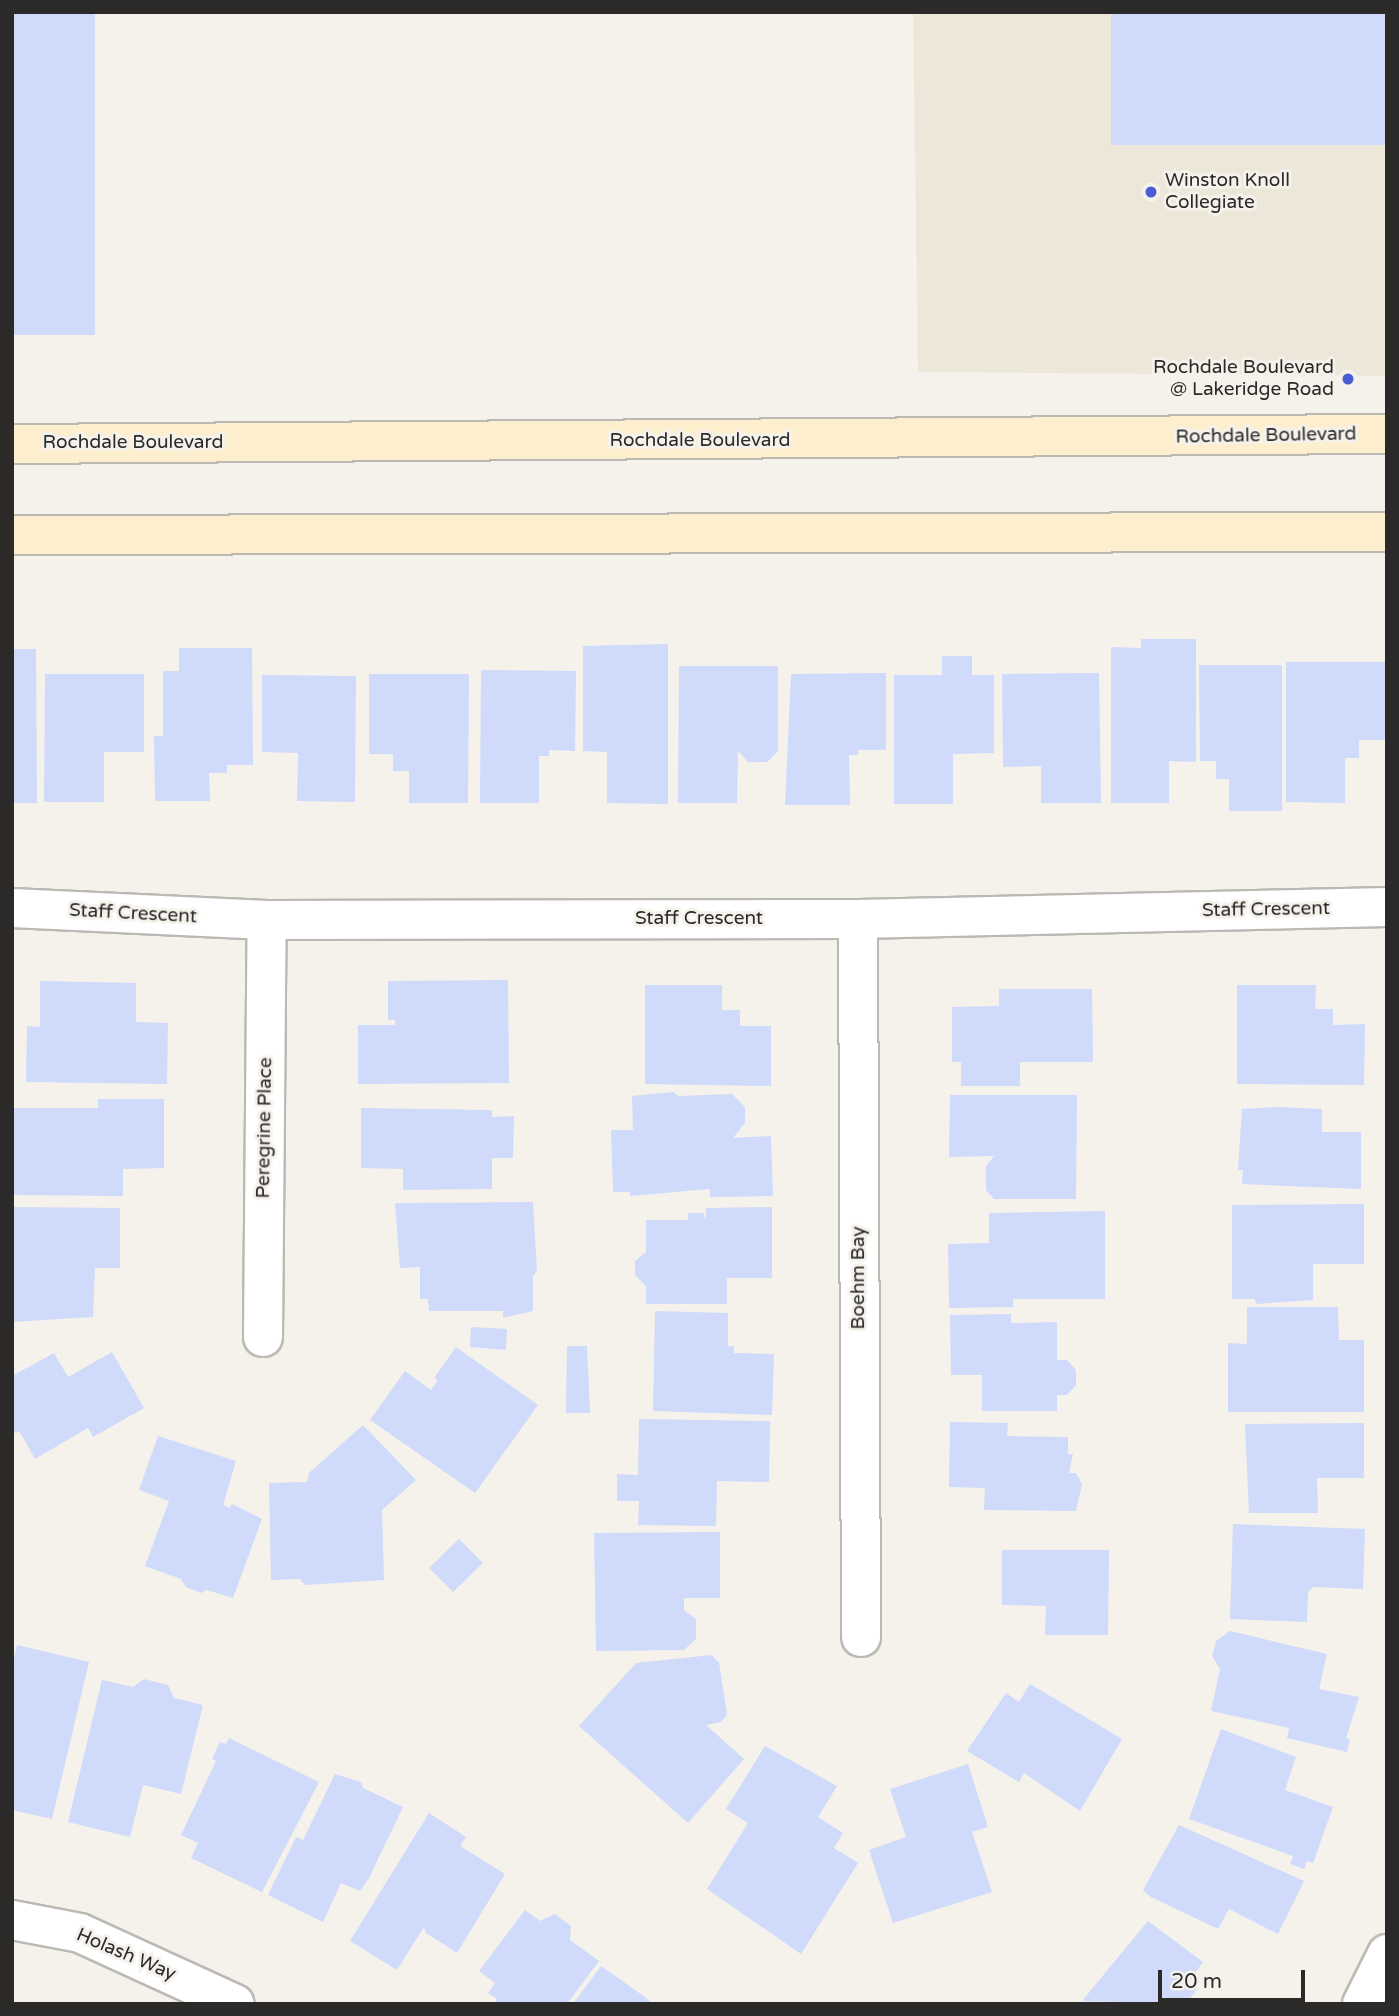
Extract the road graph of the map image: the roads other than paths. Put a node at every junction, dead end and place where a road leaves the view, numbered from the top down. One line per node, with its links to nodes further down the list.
1 (1387, 434): 2 (main road, Rochdale Boulevard)
2 (12, 444)
3 (1387, 532): 4 (main road)
4 (12, 535)
5 (1387, 907): 7 (street, Staff Crescent)
6 (12, 908): 8 (street, Staff Crescent)
7 (858, 919): 8 (street, Staff Crescent); 10 (street, Boehm Bay)
8 (267, 920): 9 (street, Peregrine Place)
9 (262, 1337)
10 (861, 1637)
11 (12, 1920): 13 (street, Holash Way)
12 (1387, 1954): 14 (street)
13 (235, 2004)
14 (1362, 2004)

